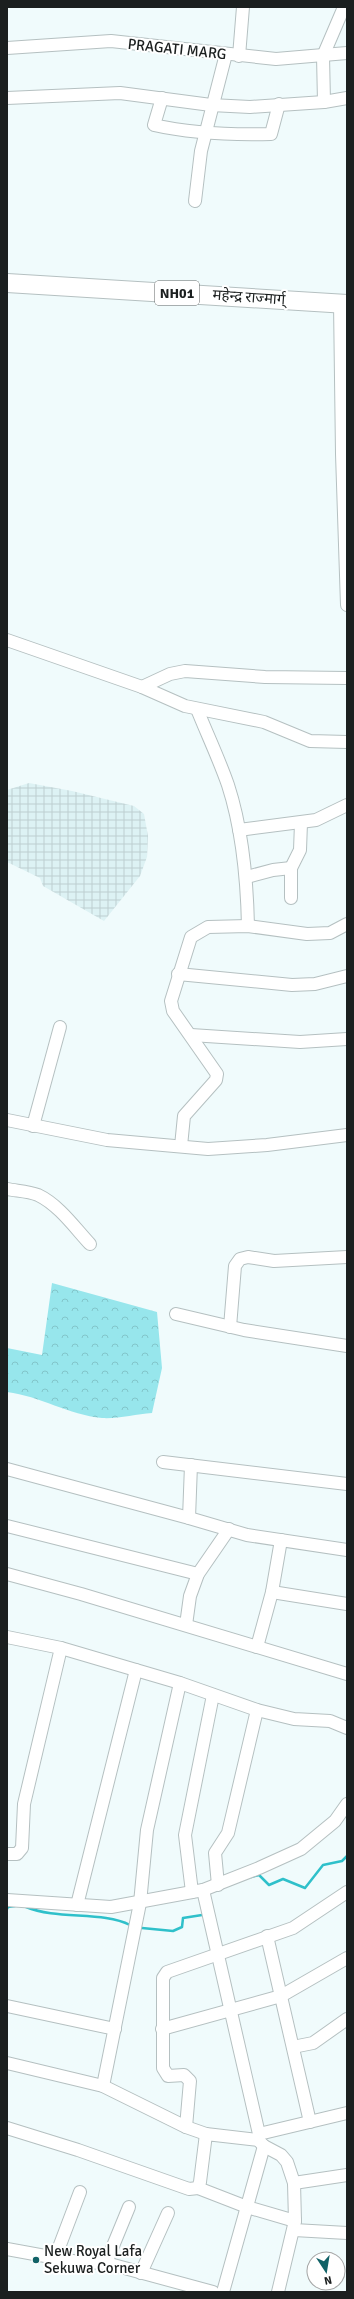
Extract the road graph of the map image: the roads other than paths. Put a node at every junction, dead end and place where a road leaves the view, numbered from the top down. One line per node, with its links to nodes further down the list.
1 (243, 7): 6 (street)
2 (344, 7): 7 (street)
3 (7, 48): 5 (street, PRAGATI MARG)
4 (347, 53): 7 (street, PRAGATI MARG)
5 (226, 54): 6 (street, PRAGATI MARG); 13 (street)
6 (239, 56): 7 (street, PRAGATI MARG)
7 (323, 56): 11 (street)
8 (7, 98): 9 (street)
9 (162, 98): 13 (street); 14 (street)
10 (347, 98): 11 (street)
11 (324, 102): 12 (street)
12 (280, 104): 13 (street); 14 (street)
13 (211, 105): 14 (street)
14 (206, 134): 15 (street)
15 (195, 201)
16 (7, 283): 17 (highway, महेन्द्र राज्मार्ग् / NH01)
17 (344, 303): 18 (street)
18 (344, 454): 19 (street)
19 (347, 605)
20 (7, 640): 22 (street)
21 (347, 678): 22 (street)
22 (142, 687): 23 (street)
23 (197, 709): 24 (street); 27 (street)
24 (347, 742)
25 (347, 805): 26 (street)
26 (302, 823): 27 (street); 28 (street)
27 (239, 830): 29 (street)
28 (291, 868): 29 (street); 30 (street)
29 (247, 877): 32 (street)
30 (291, 898)
31 (347, 924): 32 (street)
32 (248, 926): 33 (street)
33 (178, 974): 34 (street); 36 (street)
34 (347, 976)
35 (60, 1027): 39 (street)
36 (191, 1035): 37 (street); 41 (street)
37 (347, 1039)
38 (7, 1120): 39 (street)
39 (33, 1126): 41 (street)
40 (347, 1136): 41 (street)
41 (181, 1146)
42 (7, 1189): 43 (street)
43 (90, 1244)
44 (347, 1257): 46 (street)
45 (176, 1314): 46 (street)
46 (230, 1327): 47 (street)
47 (347, 1346)
48 (163, 1462): 49 (street)
49 (191, 1465): 51 (street); 52 (street)
50 (7, 1469): 52 (street)
51 (347, 1484)
52 (189, 1518): 54 (street)
53 (7, 1526): 58 (street)
54 (230, 1529): 55 (street); 58 (street)
55 (281, 1540): 56 (street); 59 (street)
56 (347, 1550)
57 (7, 1574): 61 (street)
58 (198, 1574): 61 (street)
59 (272, 1592): 60 (street); 63 (street)
60 (347, 1604)
61 (186, 1625): 63 (street)
62 (7, 1637): 64 (street)
63 (257, 1647): 66 (street)
64 (61, 1648): 65 (street); 72 (street)
65 (136, 1670): 67 (street); 78 (street)
66 (347, 1674)
67 (180, 1683): 68 (street); 77 (street)
68 (213, 1695): 69 (street); 74 (street)
69 (257, 1710): 70 (street); 73 (street)
70 (347, 1728)
71 (347, 1804): 73 (street)
72 (7, 1854)
73 (218, 1885): 74 (street)
74 (198, 1891): 77 (street); 80 (street)
75 (347, 1892): 79 (street)
76 (7, 1900): 78 (street)
77 (140, 1903): 78 (street); 86 (street)
78 (78, 1905)
79 (267, 1936): 80 (street); 82 (street)
80 (217, 1954): 84 (street); 87 (street)
81 (347, 1958): 82 (street)
82 (281, 1996): 84 (street); 88 (street)
83 (7, 2006): 86 (street)
84 (230, 2010): 87 (street); 96 (street)
85 (347, 2019): 88 (street)
86 (115, 2029): 90 (street)
87 (162, 2029): 93 (street)
88 (293, 2047): 92 (street)
89 (7, 2063): 90 (street)
90 (103, 2086): 93 (street)
91 (347, 2113): 92 (street)
92 (310, 2122): 96 (street)
93 (186, 2127): 95 (street)
94 (7, 2128): 99 (street)
95 (206, 2134): 96 (street); 99 (street)
96 (260, 2140): 98 (street); 102 (street)
97 (347, 2175): 98 (street)
98 (294, 2183): 104 (street)
99 (198, 2188): 102 (street)
100 (80, 2192): 107 (street)
101 (129, 2207): 108 (street)
102 (247, 2207): 104 (street); 111 (street)
103 (168, 2213): 109 (street)
104 (294, 2226): 105 (street); 112 (street)
105 (347, 2233)
106 (7, 2249): 107 (street)
107 (55, 2258): 108 (street)
108 (106, 2263): 109 (street)
109 (142, 2273): 110 (street)
110 (213, 2292)
111 (223, 2292)
112 (278, 2292)

